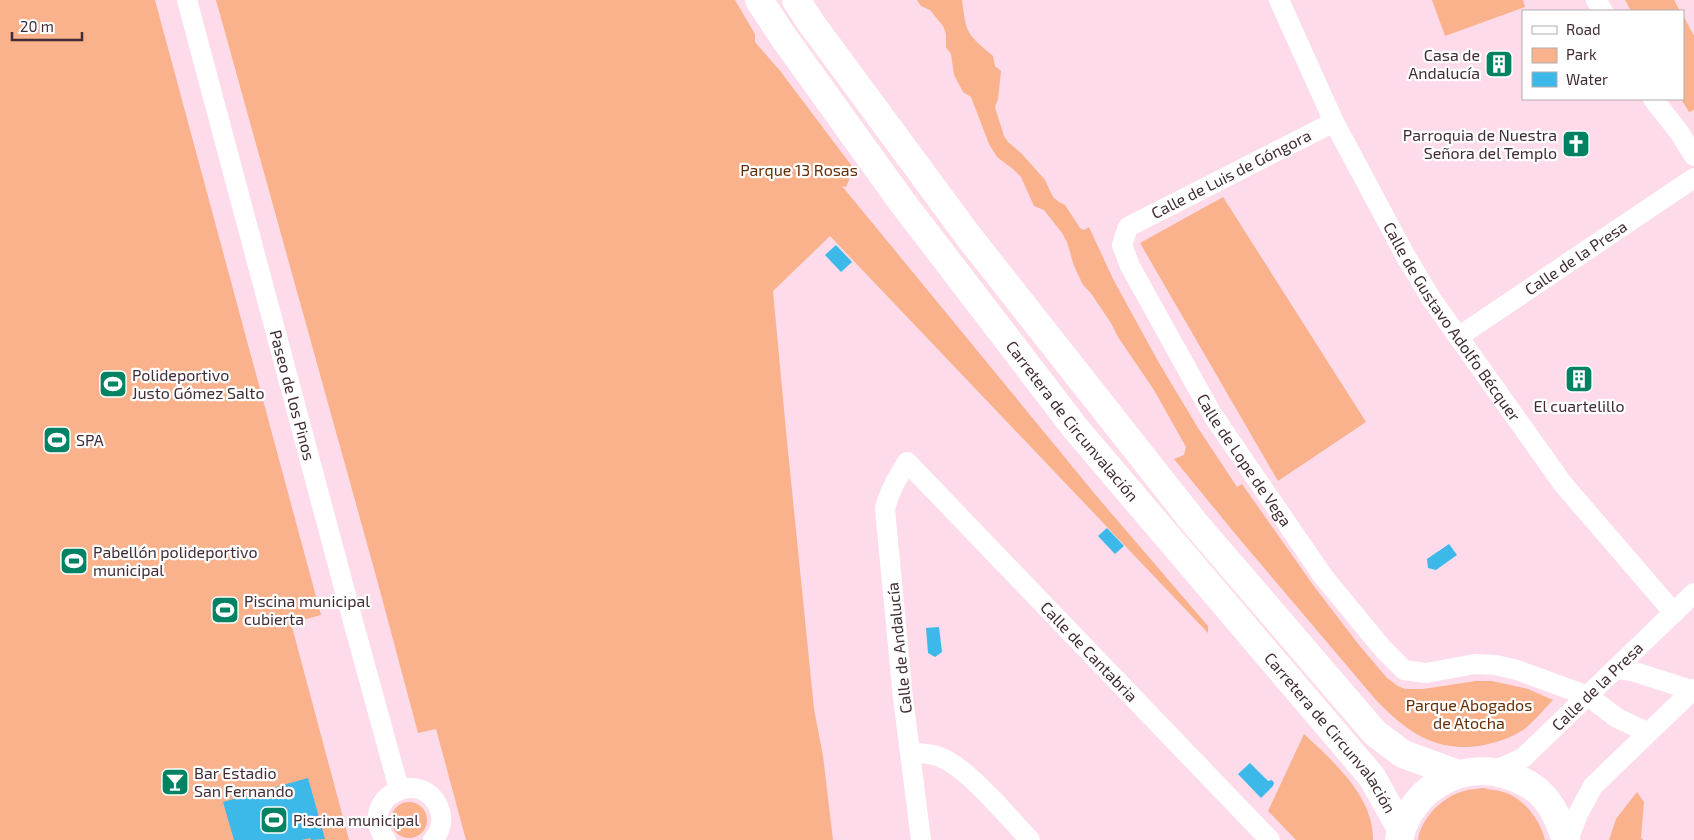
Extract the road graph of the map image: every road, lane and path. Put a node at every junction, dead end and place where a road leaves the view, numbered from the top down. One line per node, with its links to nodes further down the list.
1 (187, 0): 21 (street, Paseo de los Pinos)
2 (759, 0): 22 (main road, Carretera de Circunvalación)
3 (796, 0): 20 (main road, Carretera de Circunvalación)
4 (1279, 0): 6 (street, Calle de Gustavo Adolfo Bécquer)
5 (1654, 100): 7 (street)
6 (1334, 122): 9 (street, Calle de Luis de Góngora); 10 (street, Calle de Gustavo Adolfo Bécquer)
7 (1694, 156)
8 (1694, 178): 10 (street, Calle de la Presa)
9 (1128, 227): 16 (street, Calle de Lope de Vega)
10 (1458, 337): 13 (street, Calle de Gustavo Adolfo Bécquer)
11 (907, 462): 18 (street, Calle de Andalucía); 27 (street, Calle de Cantabria)
12 (1694, 593): 13 (street, Calle de la Presa)
13 (1674, 613): 14 (street, Calle de la Presa)
14 (1616, 669): 15 (street); 16 (street, Calle de la Presa)
15 (1693, 690): 17 (street)
16 (1588, 696): 17 (street); 19 (street, Calle de la Presa)
17 (1647, 732): 28 (street)
18 (910, 753): 25 (street, Calle de Andalucía); 26 (street)
19 (1494, 771): 20 (main road); 28 (main road)
20 (1458, 774): 22 (main road)
21 (399, 789): 23 (street); 24 (street)
22 (1400, 835)
23 (386, 840)
24 (433, 840)
25 (921, 840)
26 (1030, 840)
27 (1270, 840)
28 (1567, 840)

